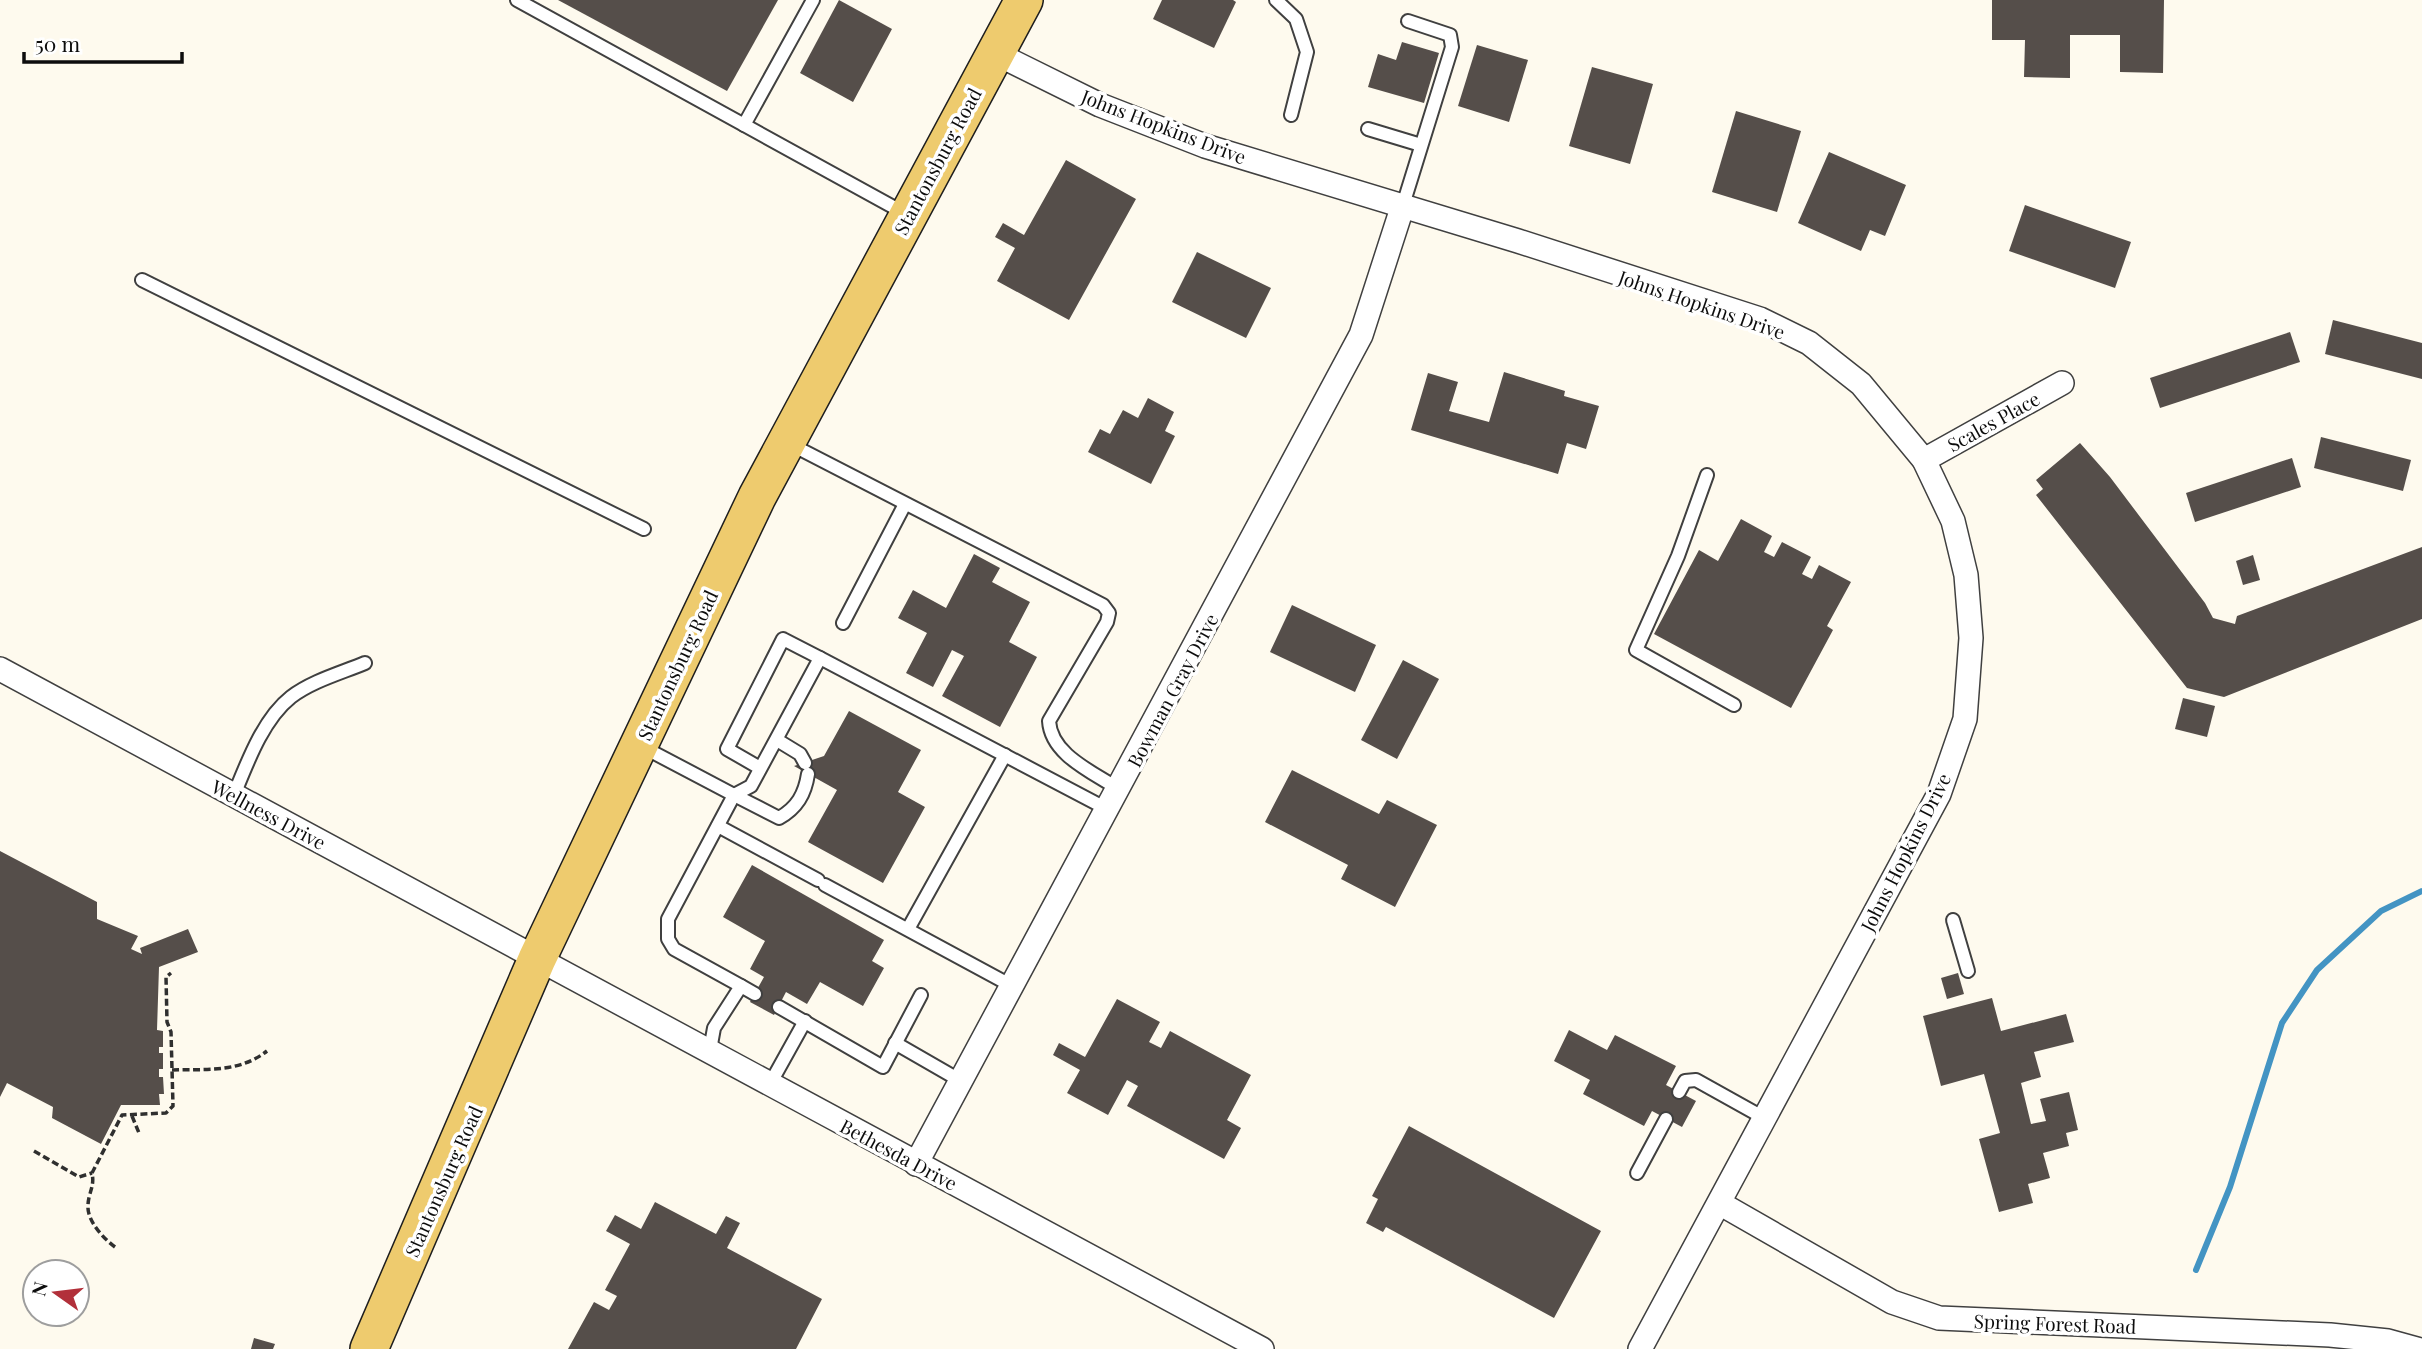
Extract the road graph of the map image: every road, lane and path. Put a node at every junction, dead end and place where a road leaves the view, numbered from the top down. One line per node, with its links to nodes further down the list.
1 (517, 0): 8 (lane)
2 (813, 0): 8 (lane)
3 (1024, 0): 6 (main road, Stantonsburg Road)
4 (1276, 0): 7 (lane)
5 (1408, 21): 10 (lane)
6 (995, 52): 11 (street, Johns Hopkins Drive); 12 (main road, Stantonsburg Road)
7 (1292, 115)
8 (744, 125): 12 (lane)
9 (1368, 129): 10 (lane)
10 (1421, 145): 11 (lane)
11 (1403, 205): 16 (street, Johns Hopkins Drive); 31 (street, Bowman Gray Drive)
12 (908, 215): 15 (main road, Stantonsburg Road)
13 (142, 280): 19 (lane)
14 (2062, 383): 16 (street, Scales Place)
15 (786, 443): 18 (lane); 26 (main road, Stantonsburg Road)
16 (1924, 460): 53 (street, Johns Hopkins Drive)
17 (1707, 475): 24 (lane)
18 (905, 503): 20 (lane); 31 (lane)
19 (644, 529)
20 (843, 623)
21 (820, 658): 25 (lane); 27 (lane); 28 (lane)
22 (365, 663): 29 (lane)
23 (0, 669): 29 (street, Wellness Drive)
24 (1734, 705)
25 (777, 740): 28 (lane); 30 (lane)
26 (639, 745): 30 (lane); 35 (main road, Stantonsburg Road)
27 (1005, 755): 31 (lane); 34 (lane)
28 (760, 768): 30 (lane)
29 (234, 795): 35 (street, Wellness Drive)
30 (734, 795): 32 (lane)
31 (1113, 799): 39 (street, Bowman Gray Drive)
32 (718, 826): 34 (lane); 38 (lane)
33 (1953, 920): 36 (lane)
34 (908, 929): 39 (lane)
35 (537, 959): 45 (street, Bethesda Drive); 61 (main road, Stantonsburg Road)
36 (1968, 971)
37 (171, 974): 47 (path)
38 (741, 986): 40 (lane); 45 (lane)
39 (1012, 986): 48 (street, Bowman Gray Drive)
40 (755, 995)
41 (921, 995): 44 (lane)
42 (779, 1007): 43 (lane)
43 (805, 1021): 44 (lane); 49 (lane)
44 (895, 1043): 48 (lane)
45 (710, 1050): 49 (street, Bethesda Drive)
46 (267, 1051): 47 (path)
47 (172, 1070): 51 (path)
48 (961, 1081): 56 (street, Bowman Gray Drive)
49 (770, 1084): 56 (street, Bethesda Drive)
50 (1679, 1092): 53 (lane)
51 (132, 1115): 54 (path); 57 (path)
52 (1666, 1119): 58 (lane)
53 (1766, 1119): 59 (street, Johns Hopkins Drive)
54 (139, 1133)
55 (34, 1151): 57 (path)
56 (916, 1164): 62 (street, Bethesda Drive)
57 (92, 1173): 60 (path)
58 (1637, 1174)
59 (1721, 1204): 63 (street, Johns Hopkins Drive); 64 (street, Spring Forest Road)
60 (115, 1247)
61 (369, 1349)
62 (1262, 1349)
63 (1640, 1349)
64 (2417, 1349)

